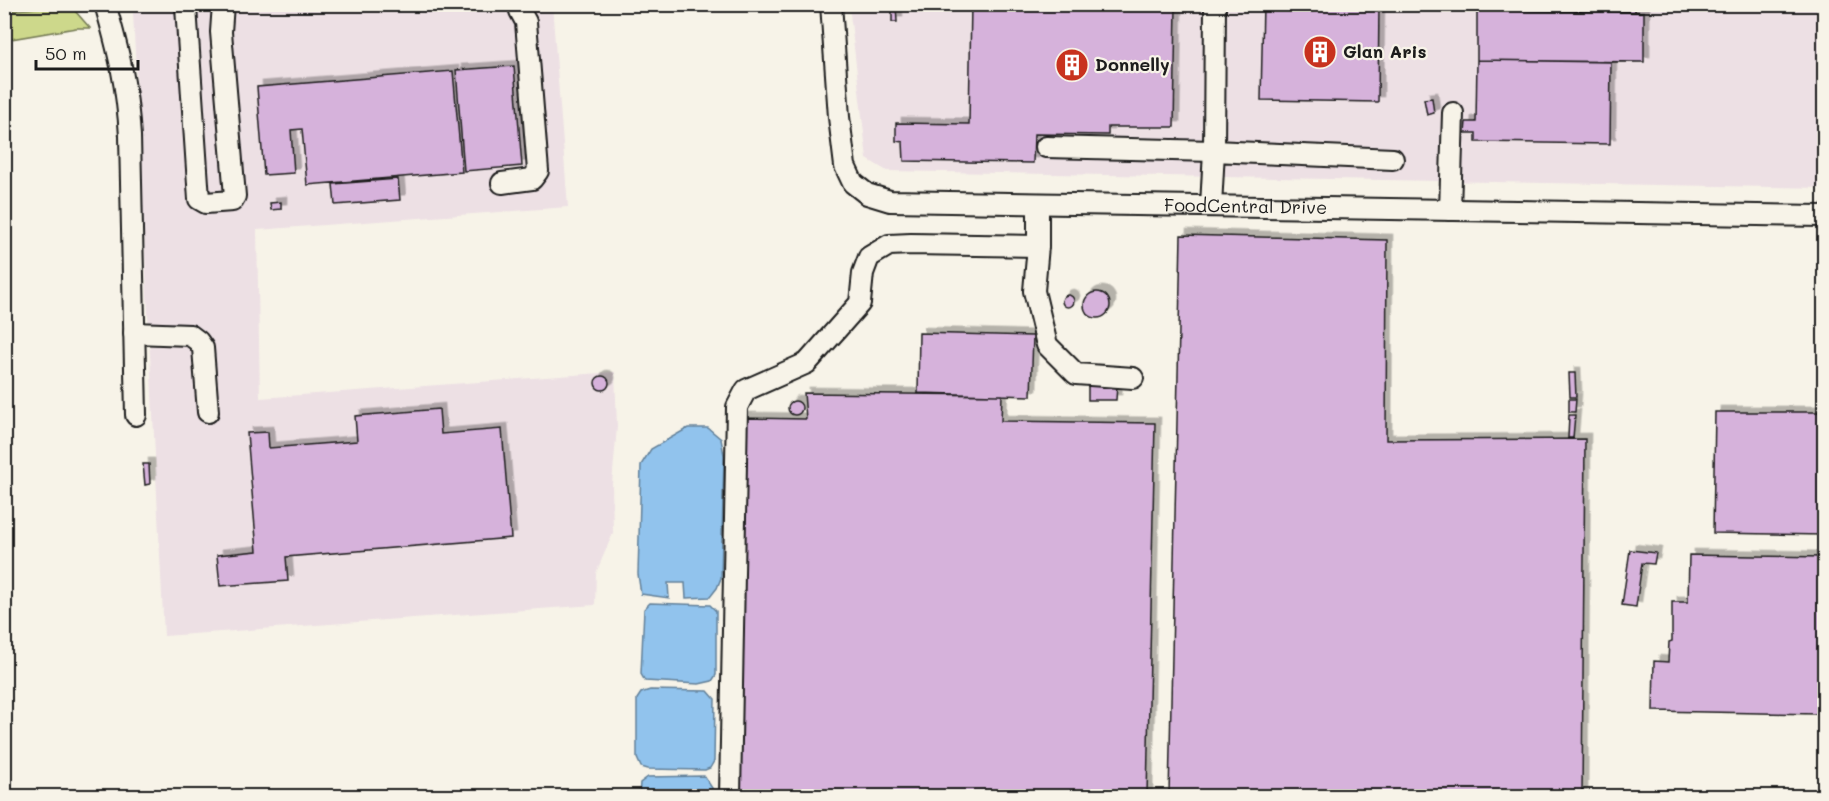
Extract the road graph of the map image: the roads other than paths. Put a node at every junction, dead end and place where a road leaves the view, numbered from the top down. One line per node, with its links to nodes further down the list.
1 (105, 4): 17 (street)
2 (189, 4): 3 (street)
3 (223, 4)
4 (520, 4): 11 (street)
5 (831, 4): 12 (street, FoodCentral Drive)
6 (1215, 4): 9 (street)
7 (1453, 113): 14 (street)
8 (1046, 147): 9 (street)
9 (1214, 151): 10 (street); 13 (street)
10 (1393, 159)
11 (502, 183)
12 (1038, 204): 13 (street, FoodCentral Drive); 16 (street)
13 (1211, 206): 14 (street, FoodCentral Drive)
14 (1450, 210): 15 (street, FoodCentral Drive)
15 (1824, 216)
16 (1038, 246): 18 (street); 21 (street)
17 (134, 333): 19 (street); 20 (street)
18 (1132, 378)
19 (208, 412)
20 (136, 416)
21 (730, 796)

